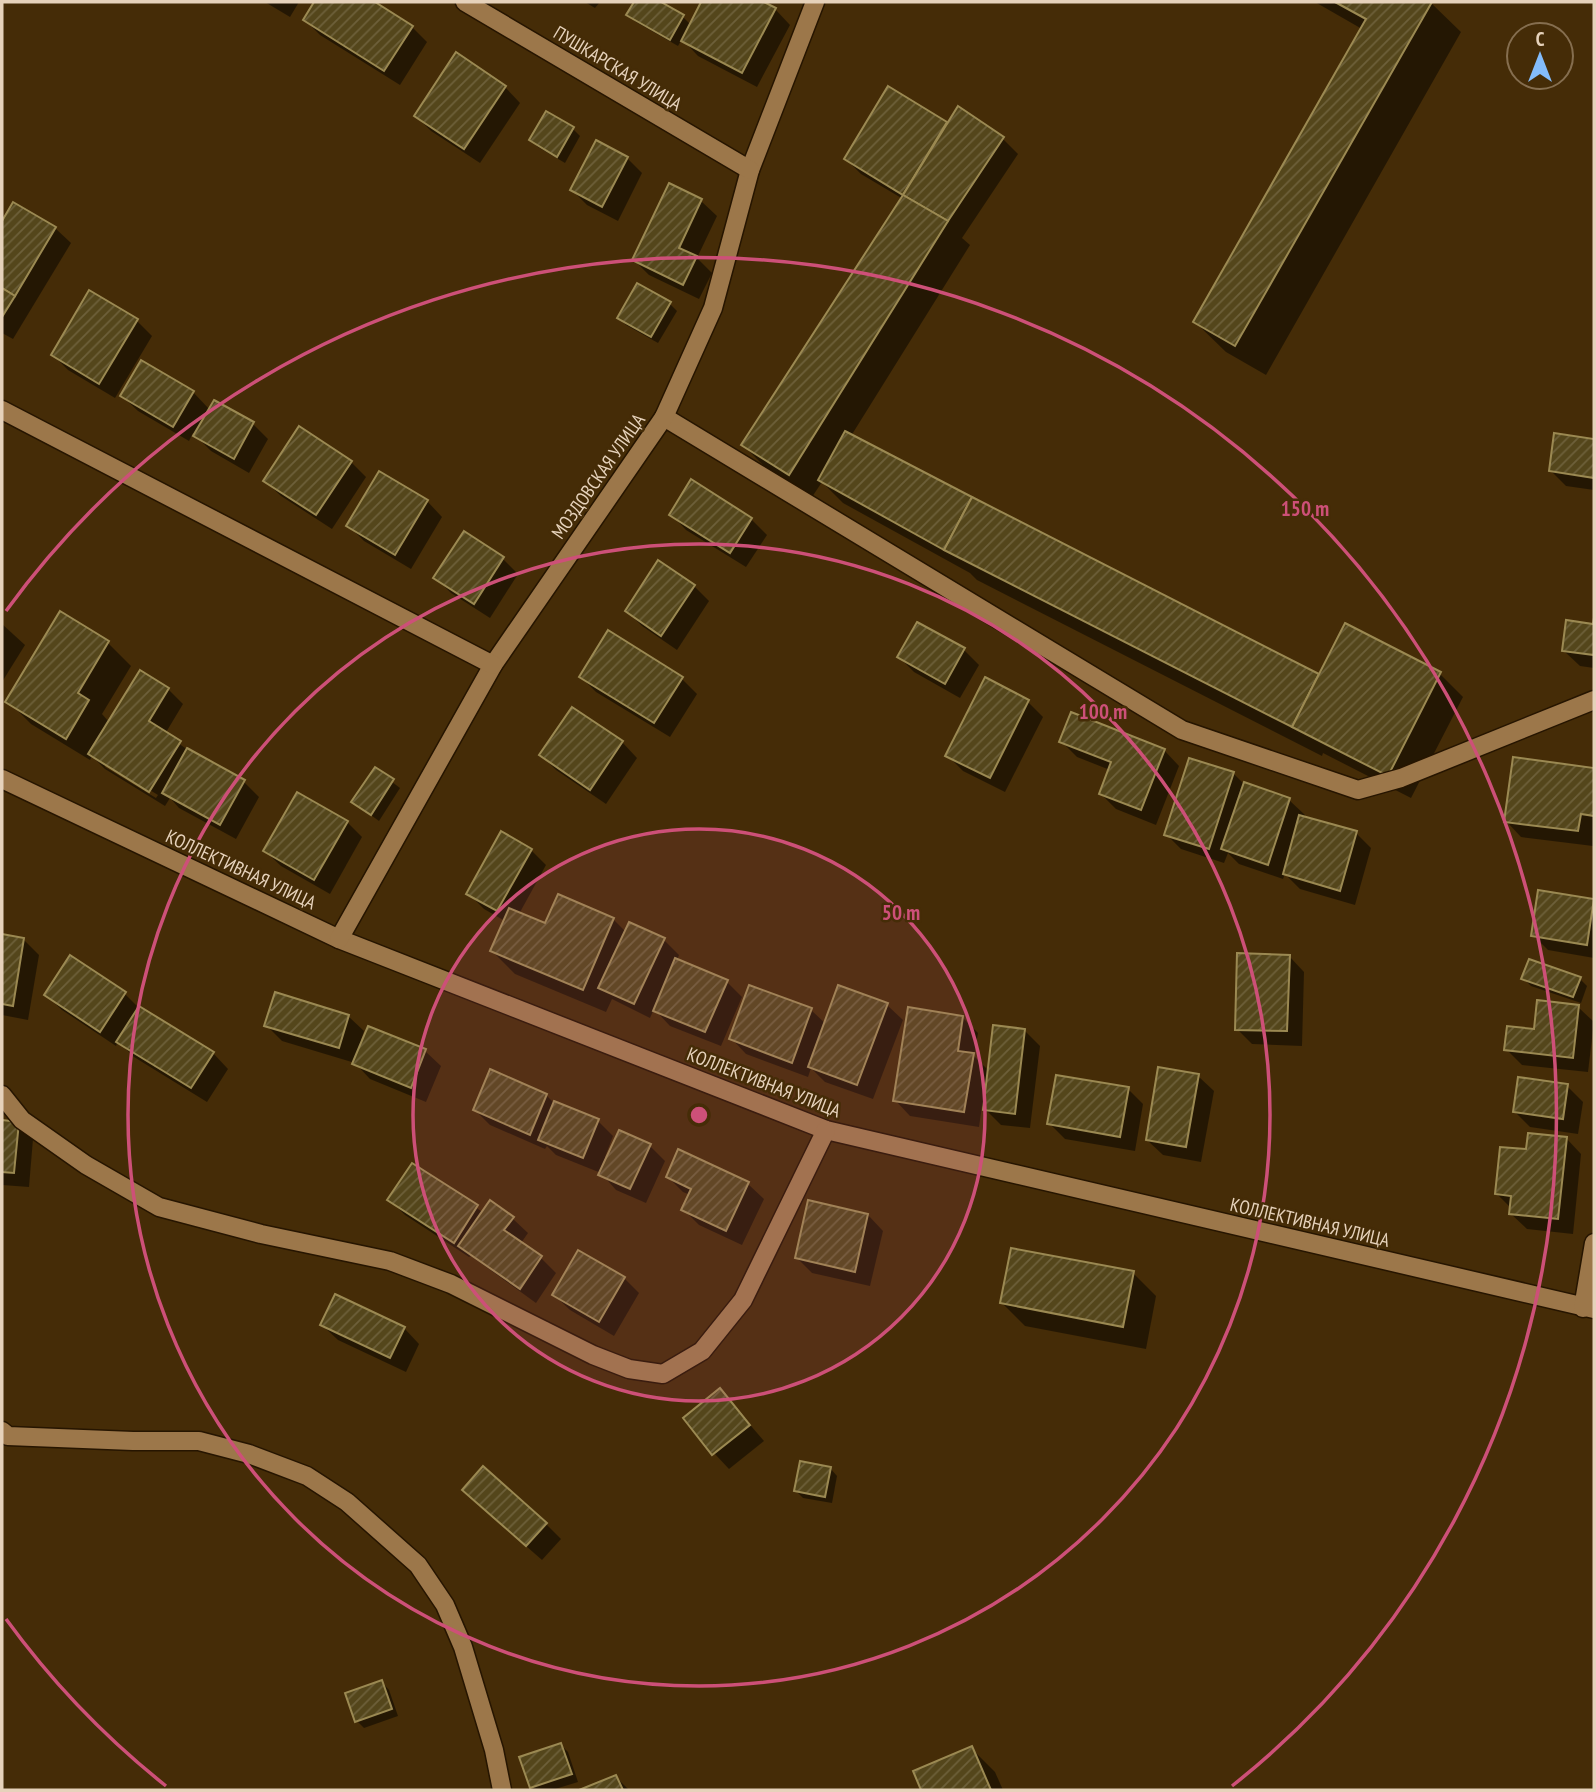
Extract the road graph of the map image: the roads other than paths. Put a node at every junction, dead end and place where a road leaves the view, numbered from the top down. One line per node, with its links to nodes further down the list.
1 (465, 2): 3 (street, ПУШКАРСКАЯ УЛИЦА)
2 (815, 2): 3 (street, МОЗДОВСКАЯ УЛИЦА)
3 (750, 170): 5 (street, МОЗДОВСКАЯ УЛИЦА)
4 (2, 410): 6 (street)
5 (664, 417): 6 (street, МОЗДОВСКАЯ УЛИЦА); 7 (street)
6 (493, 665): 9 (street, МОЗДОВСКАЯ УЛИЦА)
7 (1594, 700)
8 (2, 779): 9 (street, КОЛЛЕКТИВНАЯ УЛИЦА)
9 (339, 939): 11 (street, КОЛЛЕКТИВНАЯ УЛИЦА)
10 (2, 1095): 11 (street)
11 (826, 1130): 13 (street, КОЛЛЕКТИВНАЯ УЛИЦА)
12 (1594, 1243): 13 (street)
13 (1589, 1308)
14 (2, 1431): 15 (street)
15 (502, 1790)

